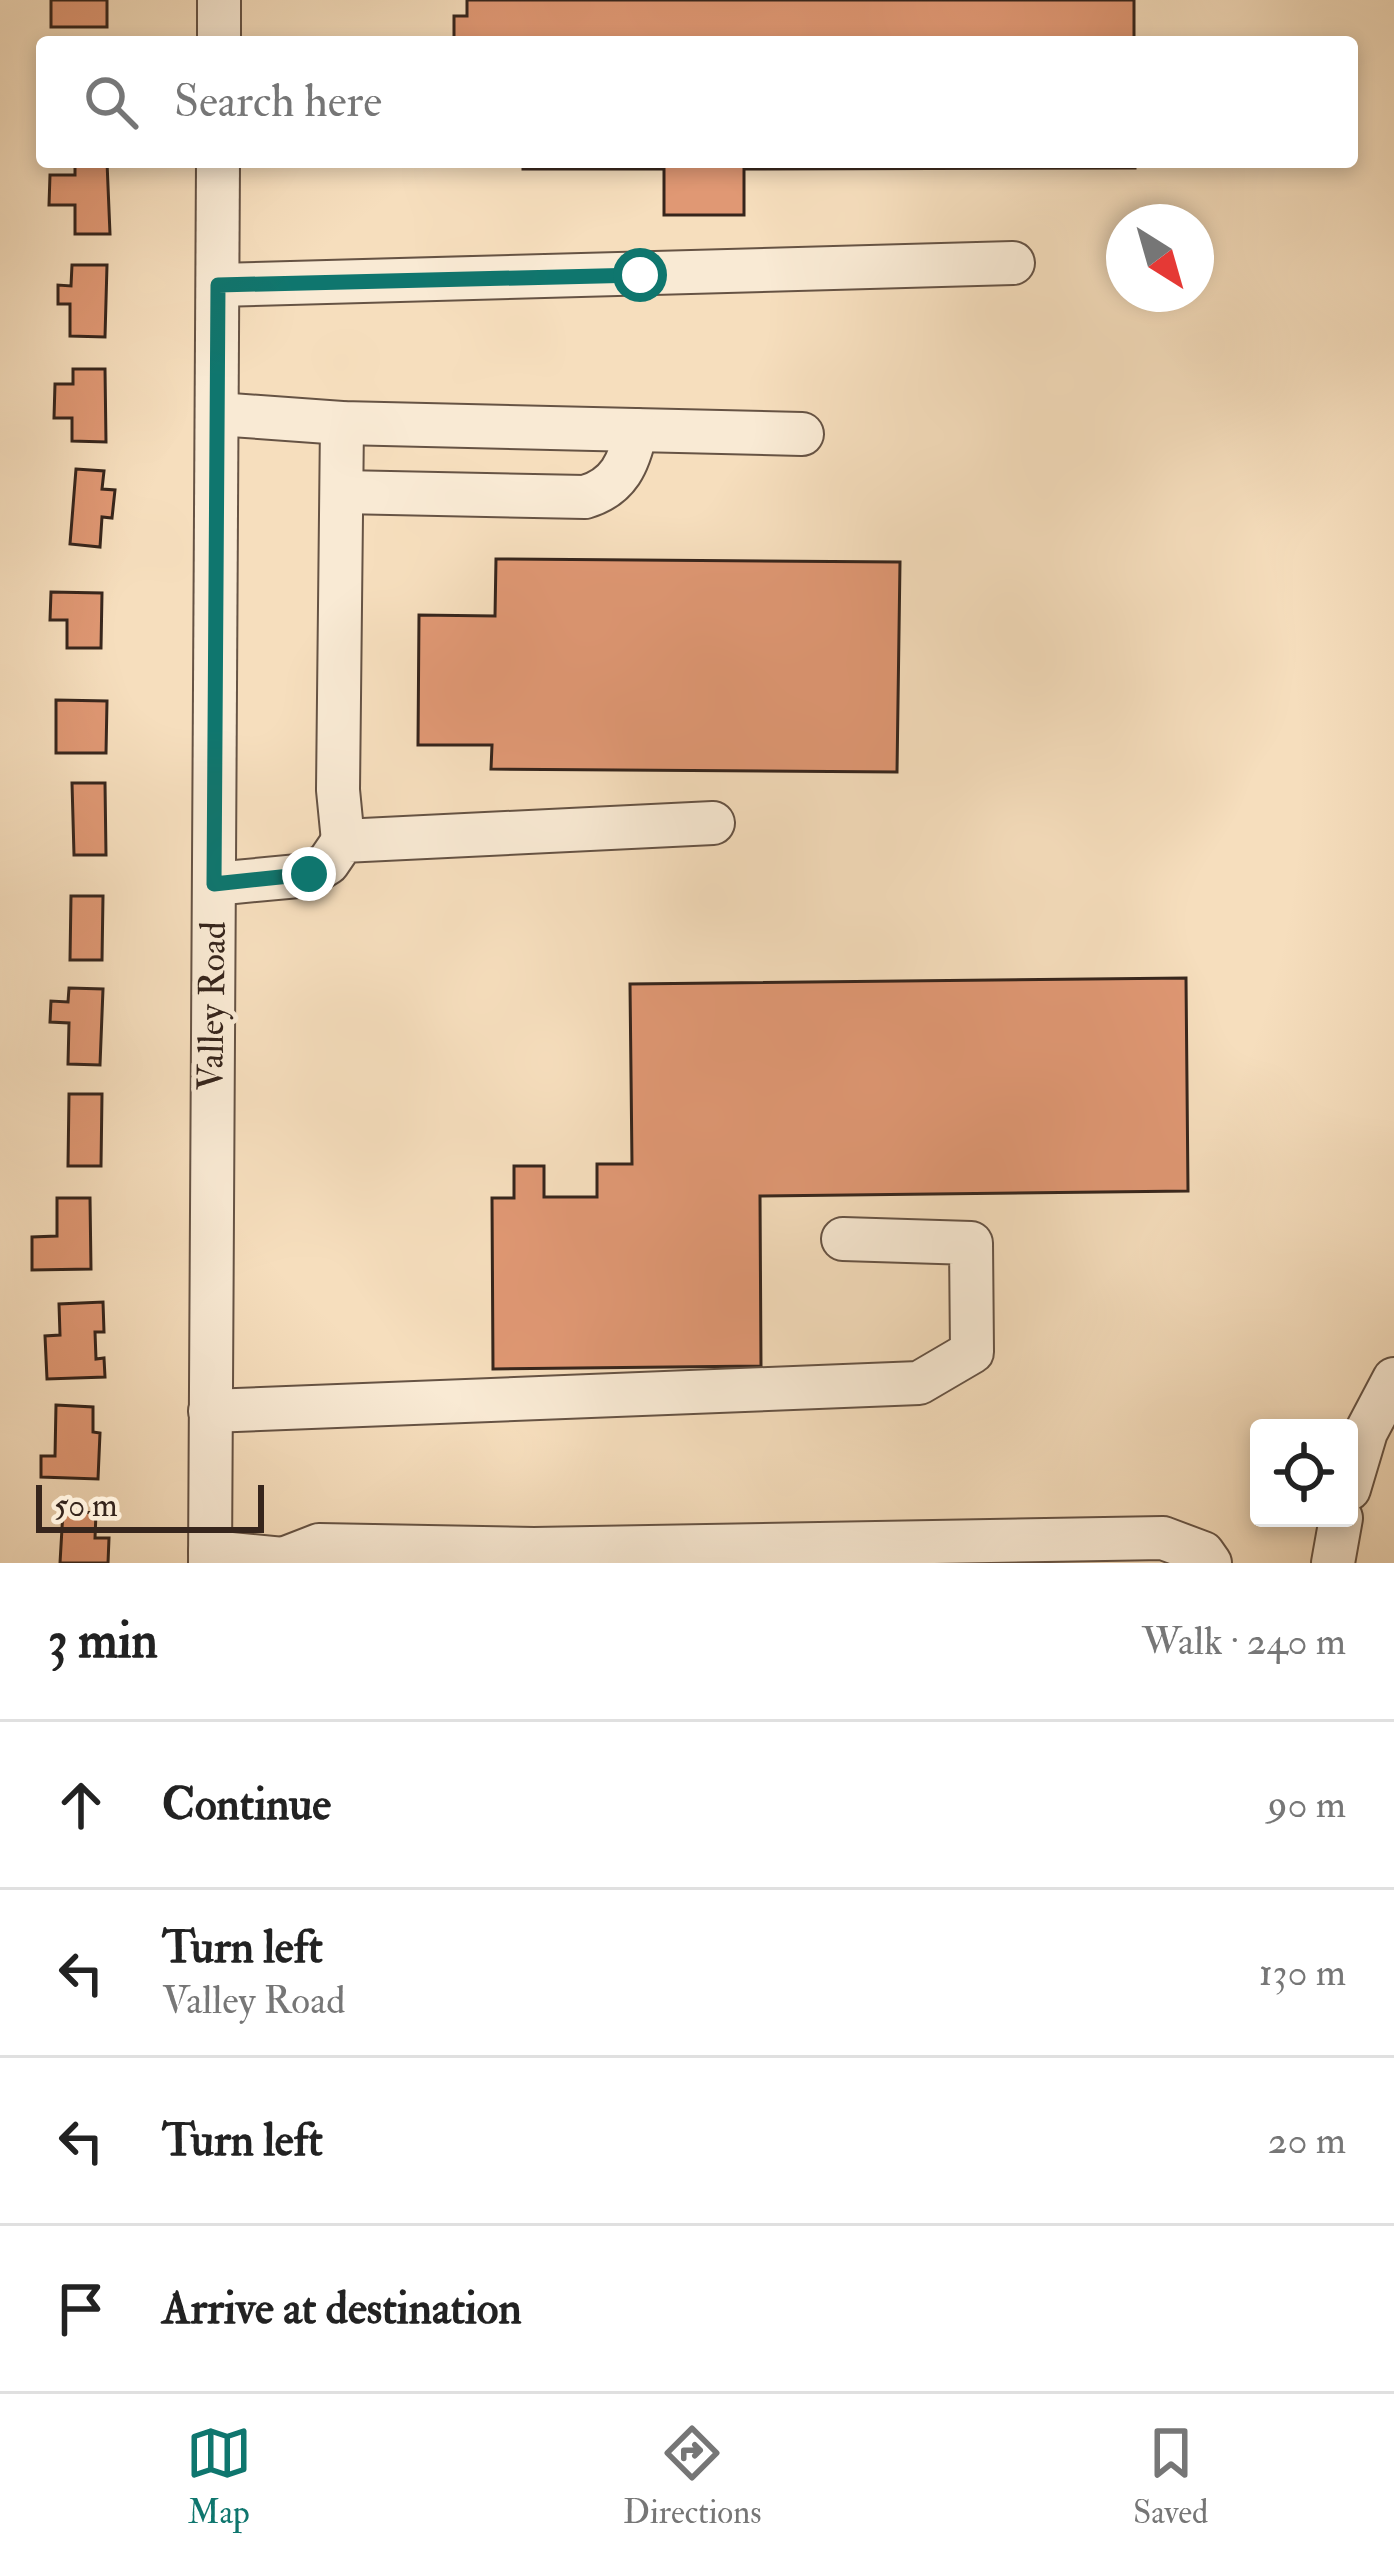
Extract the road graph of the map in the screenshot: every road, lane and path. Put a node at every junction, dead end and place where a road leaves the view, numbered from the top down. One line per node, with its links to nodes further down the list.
1 (219, 0): 2 (street)
2 (219, 36)
3 (218, 168): 5 (street, Valley Road)
4 (1013, 263): 5 (street)
5 (218, 285): 6 (street, Valley Road)
6 (217, 414): 7 (street); 13 (street, Valley Road)
7 (342, 423): 8 (street); 10 (street)
8 (636, 430): 9 (street); 10 (street)
9 (802, 434)
10 (341, 492): 12 (street)
11 (712, 823): 12 (street)
12 (343, 841): 13 (street)
13 (214, 884): 16 (street, Valley Road)
14 (843, 1240): 16 (street)
15 (1394, 1378): 17 (street)
16 (210, 1411): 23 (street, Valley Road)
17 (1358, 1459)
18 (1340, 1527): 26 (street)
19 (1027, 1551): 20 (street); 21 (street)
20 (1121, 1551): 25 (street)
21 (638, 1555): 22 (street)
22 (534, 1556): 24 (street)
23 (210, 1557): 24 (street)
24 (284, 1561)
25 (1210, 1563)
26 (1333, 1563)

